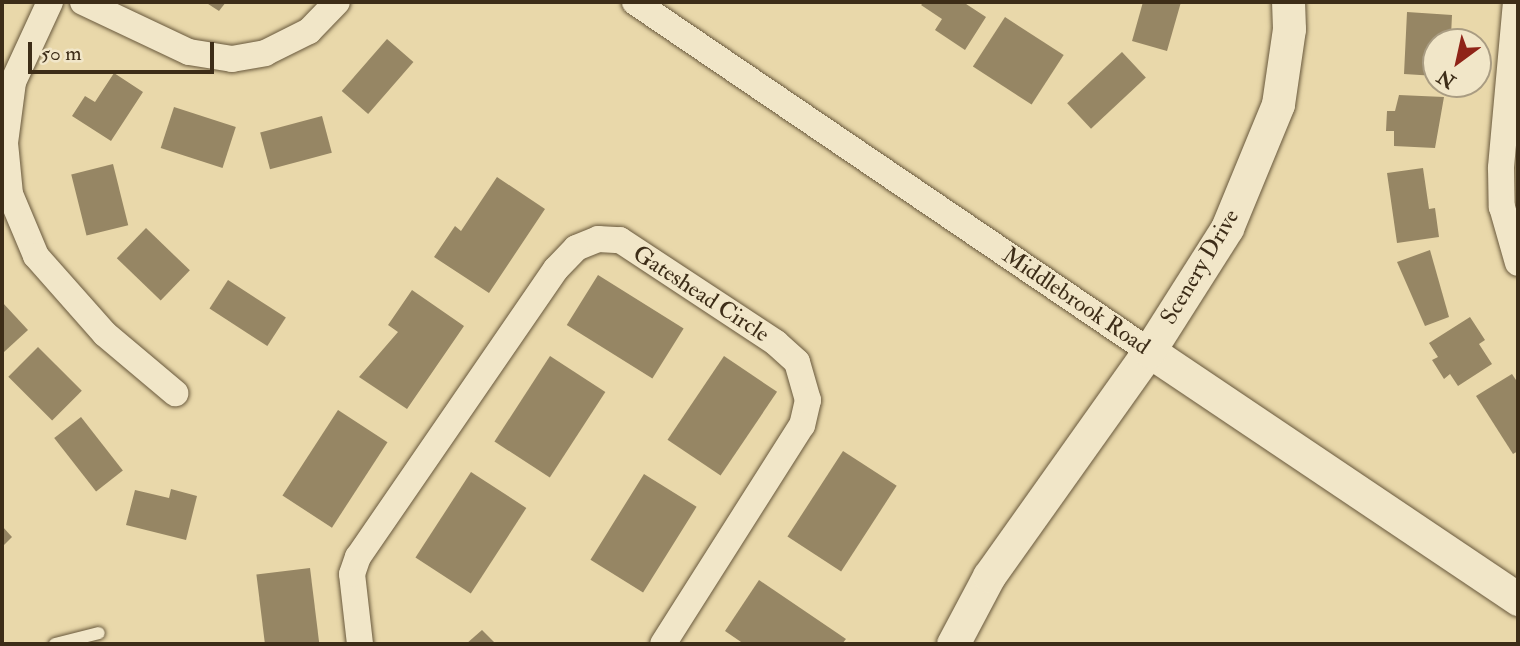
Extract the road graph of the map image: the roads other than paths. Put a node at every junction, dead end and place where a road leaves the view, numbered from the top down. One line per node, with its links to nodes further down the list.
1 (50, 2): 9 (street)
2 (83, 2): 3 (street)
3 (337, 2)
4 (635, 2): 8 (street, Middlebrook Road)
5 (1288, 2): 8 (street, Scenery Drive)
6 (1516, 2): 7 (street)
7 (1518, 263)
8 (1149, 351): 10 (street, Middlebrook Road); 15 (street, Scenery Drive)
9 (175, 393)
10 (1518, 599)
11 (99, 633): 12 (lane)
12 (55, 644)
13 (360, 644): 14 (street, Gateshead Circle)
14 (663, 644)
15 (953, 644)

